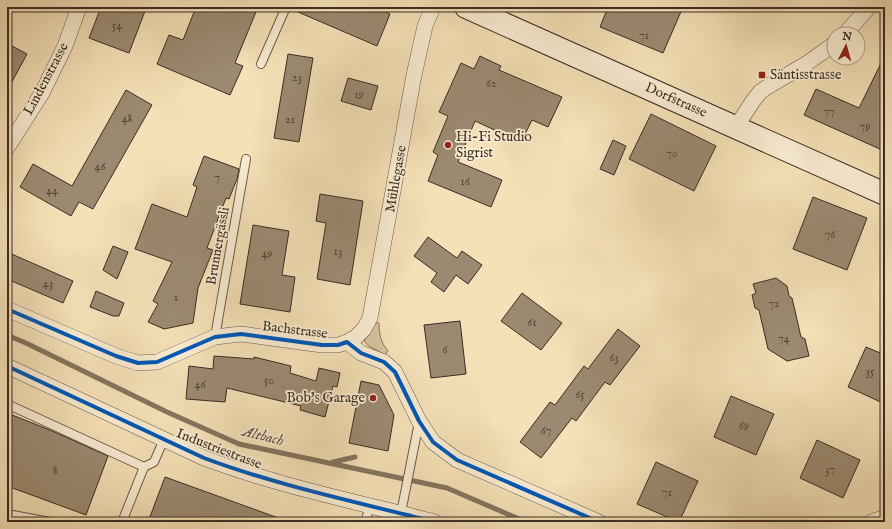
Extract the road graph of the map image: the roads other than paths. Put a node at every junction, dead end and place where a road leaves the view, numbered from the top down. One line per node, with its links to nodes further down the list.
1 (79, 7): 10 (street, Lindenstrasse)
2 (286, 7): 8 (lane)
3 (433, 7): 15 (street, Mühlegasse)
4 (466, 7): 9 (main road, Dorfstrasse)
5 (869, 7): 6 (street)
6 (853, 26)
7 (826, 50): 9 (street)
8 (261, 64)
9 (736, 127): 12 (main road, Dorfstrasse)
10 (7, 148)
11 (246, 159): 14 (lane, Brunnergässli)
12 (885, 194)
13 (7, 309): 14 (street, Bachstrasse)
14 (215, 337): 15 (street, Bachstrasse)
15 (347, 342): 18 (street, Bachstrasse)
16 (7, 366): 19 (street, Industriestrasse)
17 (7, 404): 20 (lane)
18 (419, 421): 22 (lane); 29 (street, Bachstrasse)
19 (164, 439): 20 (lane); 21 (street, Industriestrasse)
20 (144, 467): 26 (lane)
21 (370, 506): 22 (street, Industriestrasse); 27 (lane)
22 (400, 513): 28 (street, Industriestrasse)
23 (7, 514): 25 (lane)
24 (885, 517): 30 (street)
25 (50, 522)
26 (122, 522)
27 (365, 522)
28 (435, 522)
29 (599, 522)
30 (871, 522)

